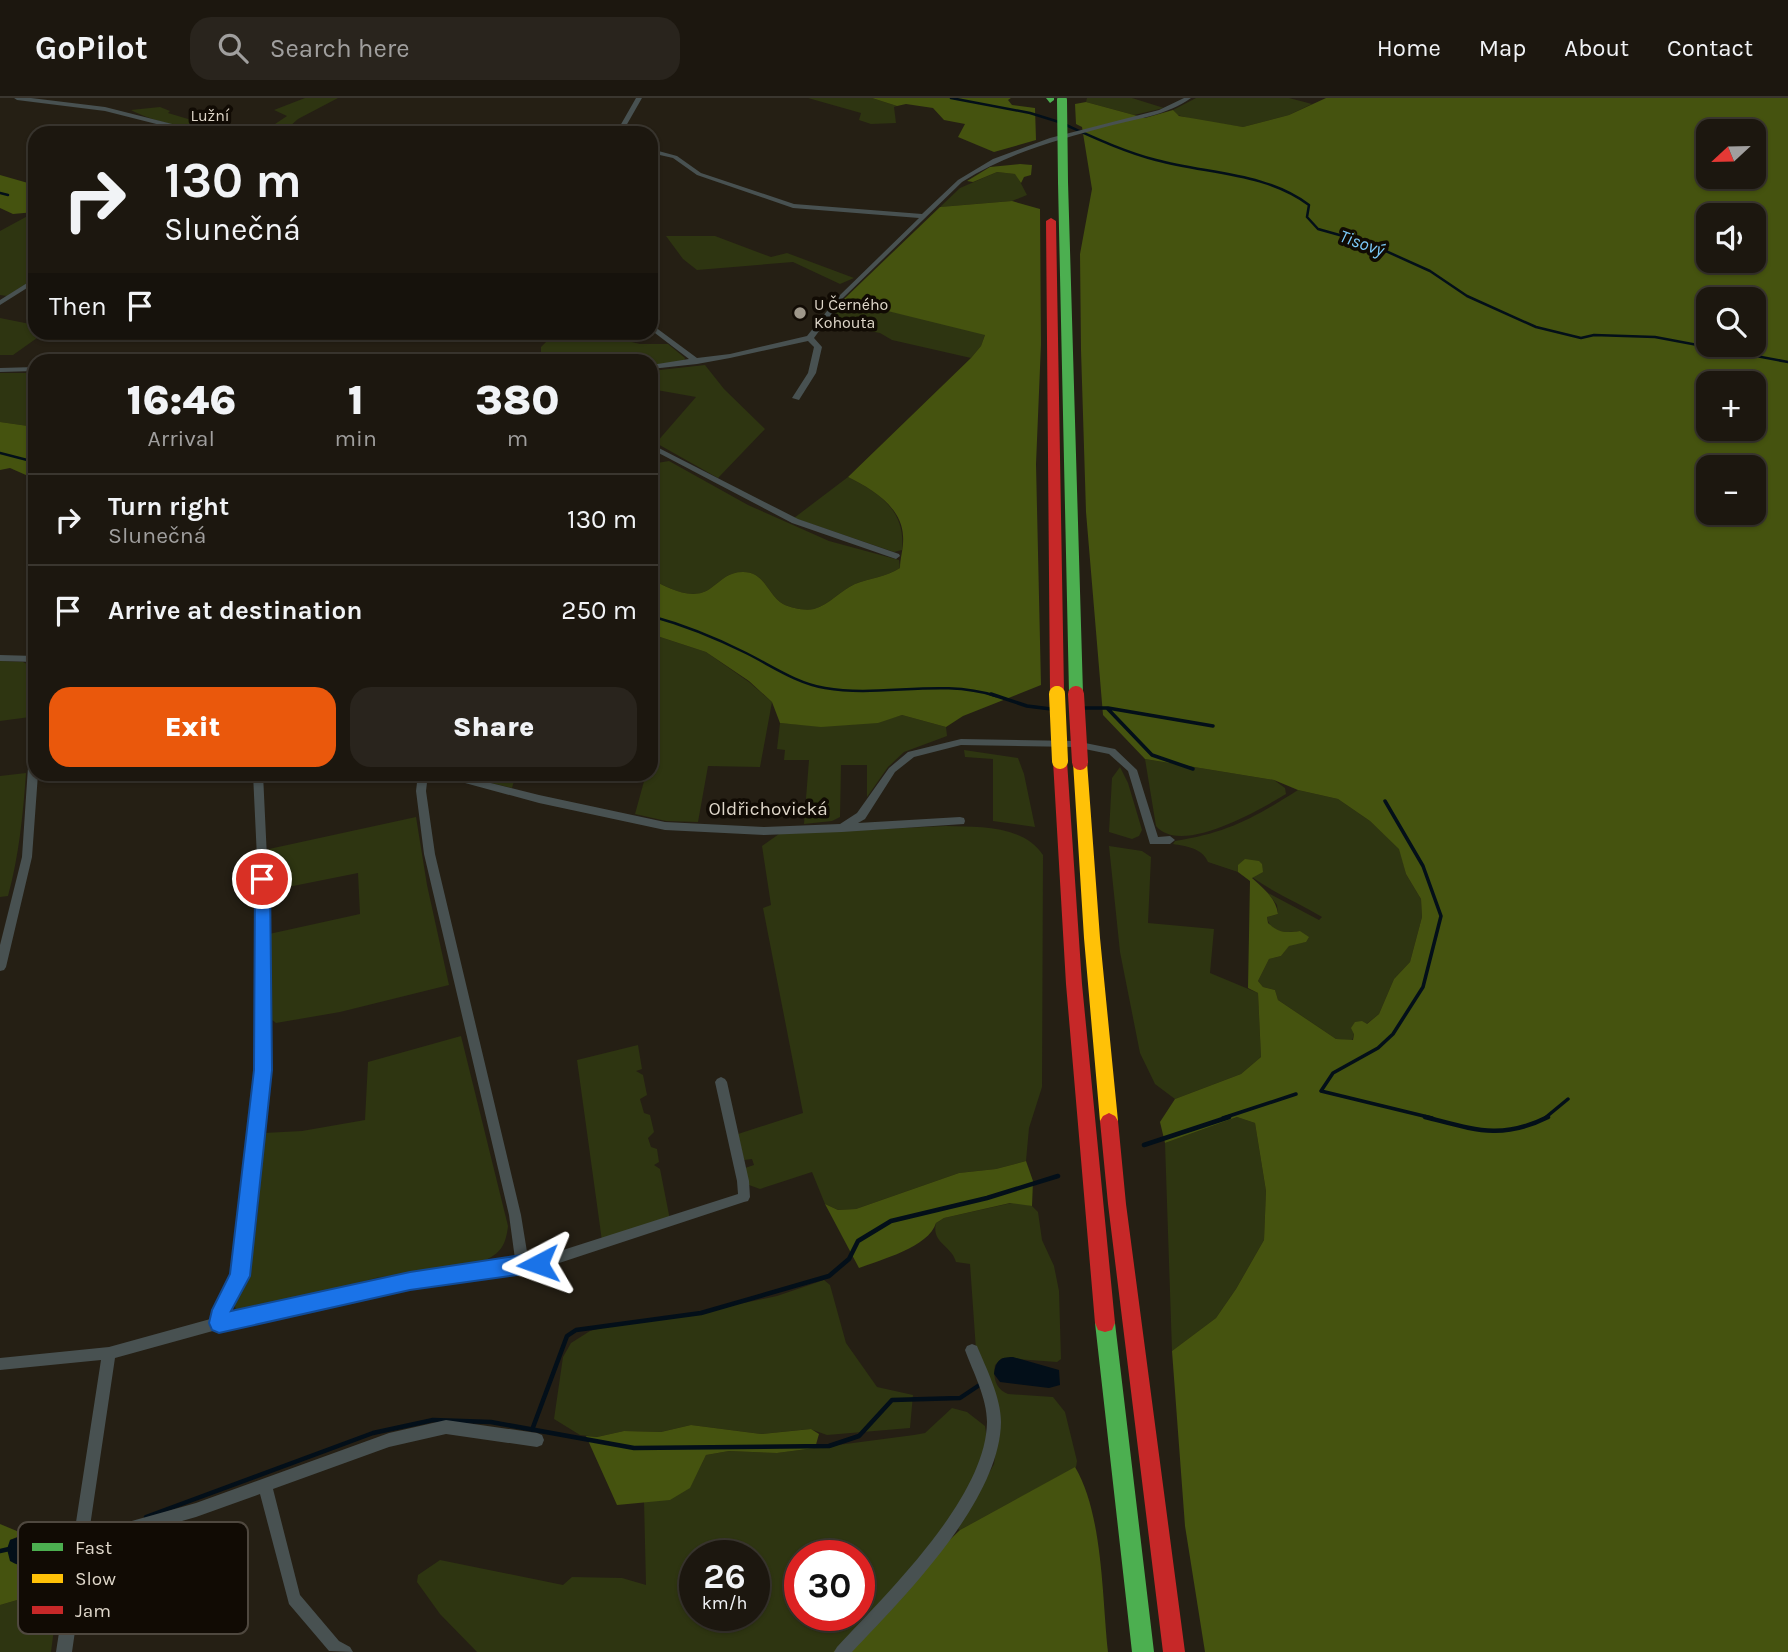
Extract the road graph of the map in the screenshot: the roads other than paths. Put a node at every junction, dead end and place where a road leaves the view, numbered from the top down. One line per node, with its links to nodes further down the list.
1 (17, 98): 5 (street, Lužní)
2 (639, 98): 6 (street)
3 (1188, 98): 9 (street)
4 (1056, 99): 8 (highway)
5 (172, 126)
6 (623, 126)
7 (658, 152): 9 (street)
8 (1057, 181): 47 (highway, bridge); 48 (highway, bridge)
9 (923, 216): 13 (street)
10 (28, 285): 11 (street)
11 (0, 303)
12 (658, 331): 14 (street)
13 (810, 338): 14 (street); 18 (street)
14 (697, 362): 15 (street)
15 (658, 366)
16 (28, 369): 17 (street)
17 (0, 370)
18 (796, 398)
19 (658, 450): 20 (street)
20 (896, 556)
21 (0, 658): 22 (street)
22 (28, 659)
23 (32, 781): 30 (street)
24 (258, 781): 35 (street)
25 (420, 781): 34 (street)
26 (470, 781): 28 (street, Oldřichovická)
27 (960, 821): 28 (street)
28 (842, 828): 29 (street, Oldřichovická)
29 (1170, 840)
30 (13, 913): 31 (street); 32 (street)
31 (0, 915)
32 (0, 967)
33 (721, 1082): 34 (street)
34 (522, 1264): 35 (street)
35 (219, 1323): 37 (street)
36 (972, 1350): 46 (street)
37 (109, 1353): 38 (street); 41 (street)
38 (0, 1364)
39 (537, 1440): 40 (street)
40 (265, 1485): 42 (street); 45 (street)
41 (83, 1522)
42 (155, 1522)
43 (67, 1634): 44 (street)
44 (64, 1652)
45 (345, 1652)
46 (842, 1652)
47 (1143, 1652)
48 (1174, 1652)

